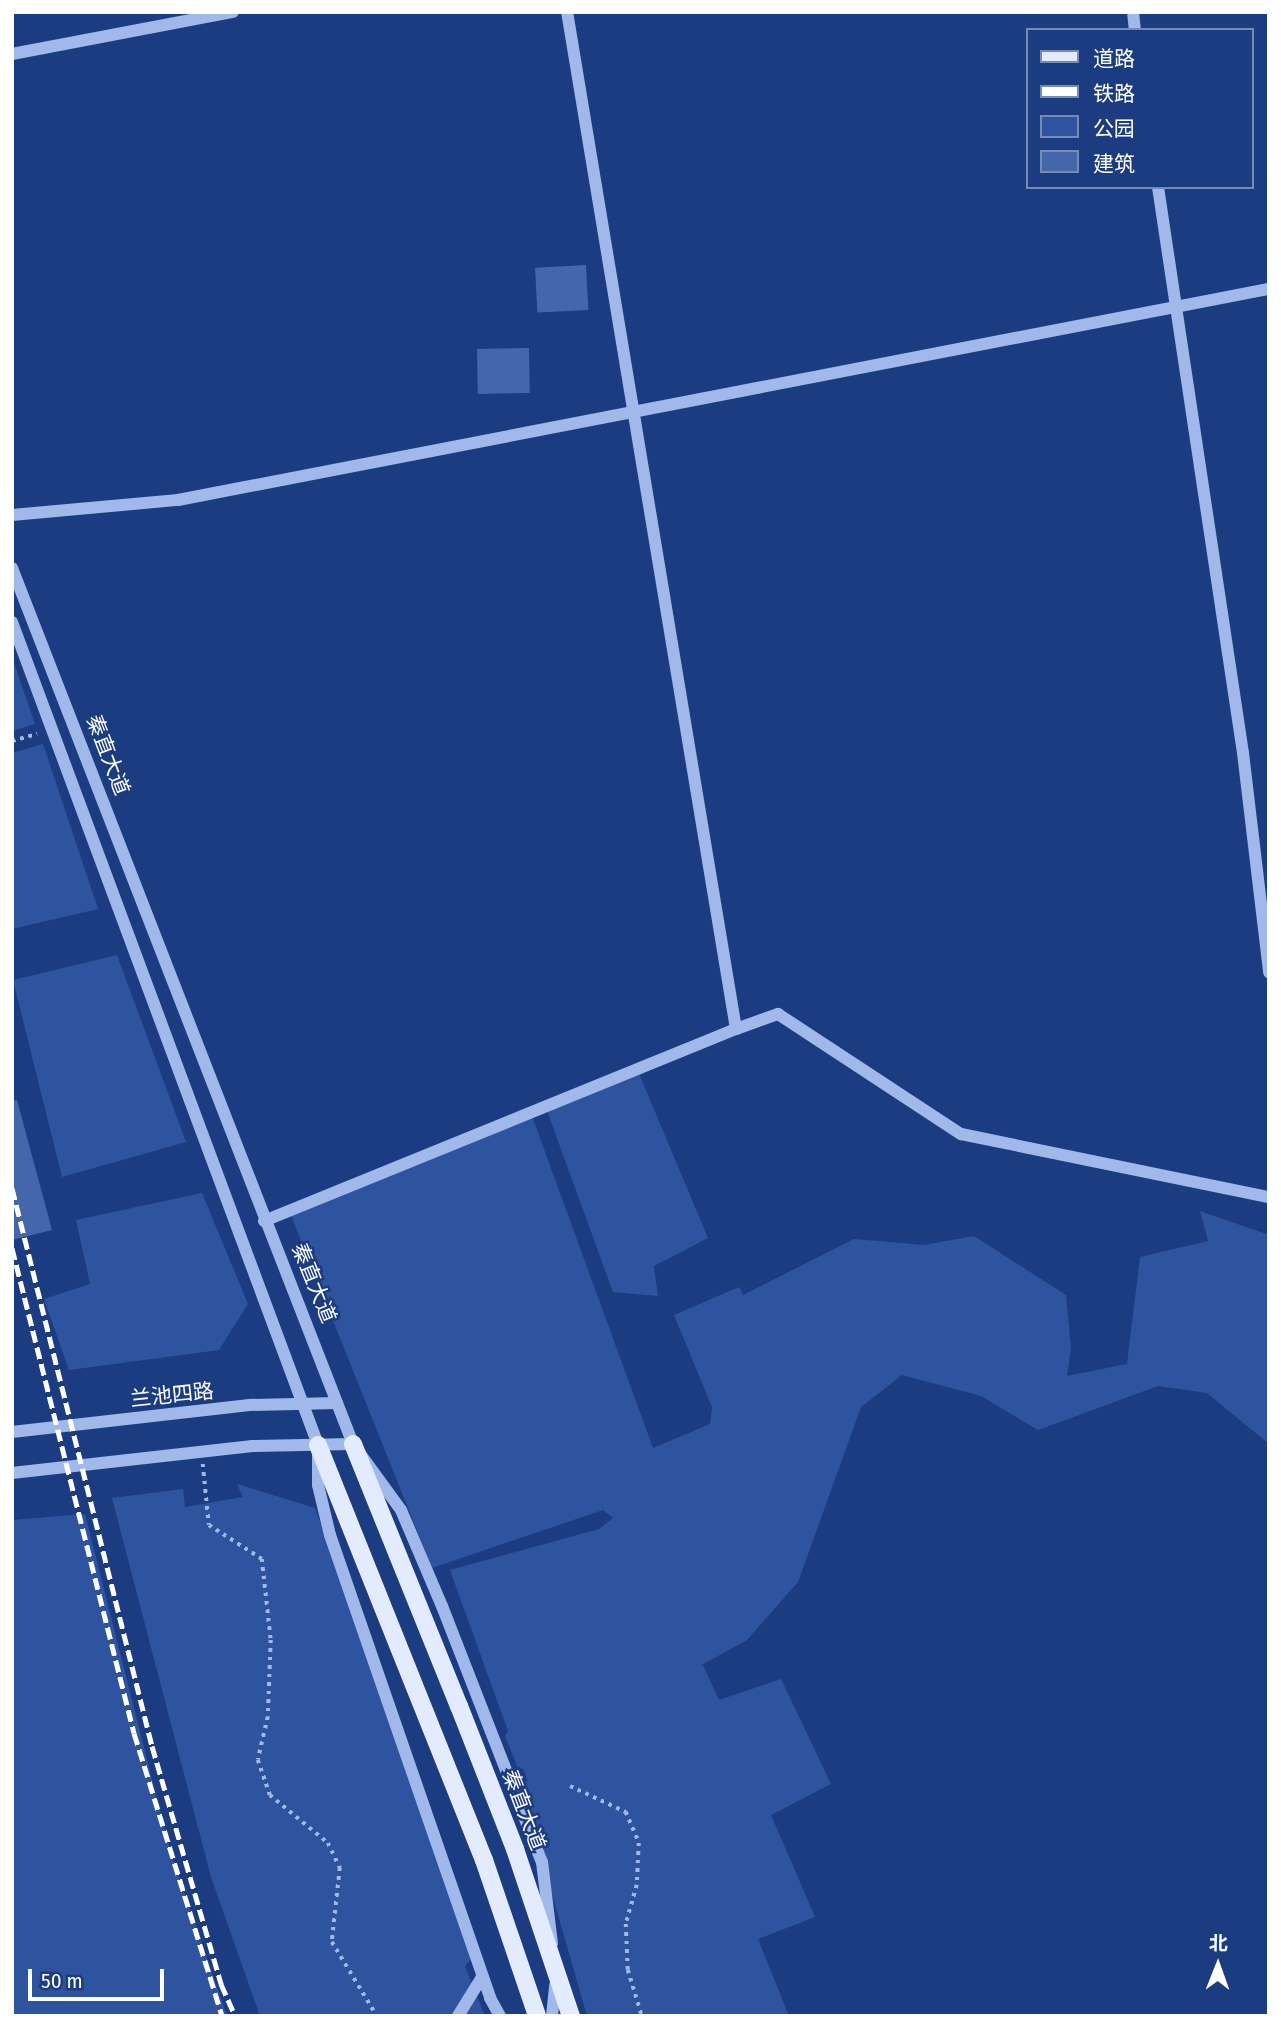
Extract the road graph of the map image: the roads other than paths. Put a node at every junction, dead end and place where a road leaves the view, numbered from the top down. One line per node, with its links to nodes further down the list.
1 (233, 12): 3 (street)
2 (567, 12): 7 (street)
3 (12, 54)
4 (1158, 189): 6 (street)
5 (1269, 289): 6 (street)
6 (1176, 307): 7 (street); 11 (street)
7 (634, 412): 8 (street); 12 (street)
8 (12, 515)
9 (12, 568): 14 (street, 秦直大道)
10 (12, 622): 16 (street, 秦直大道)
11 (1269, 972)
12 (736, 1029): 13 (street); 14 (street)
13 (1269, 1197)
14 (264, 1221): 15 (street, 秦直大道)
15 (337, 1403): 16 (street, 兰池四路); 18 (street, 秦直大道)
16 (302, 1404): 17 (street, 兰池四路); 19 (street, 秦直大道)
17 (12, 1432)
18 (353, 1444): 19 (street); 25 (street); 26 (main road, 秦直大道, bridge)
19 (318, 1445): 20 (street); 21 (street); 24 (main road)
20 (12, 1473)
21 (482, 1977): 22 (street); 23 (street)
22 (458, 2016)
23 (500, 2016)
24 (537, 2016)
25 (552, 2016)
26 (571, 2016)

